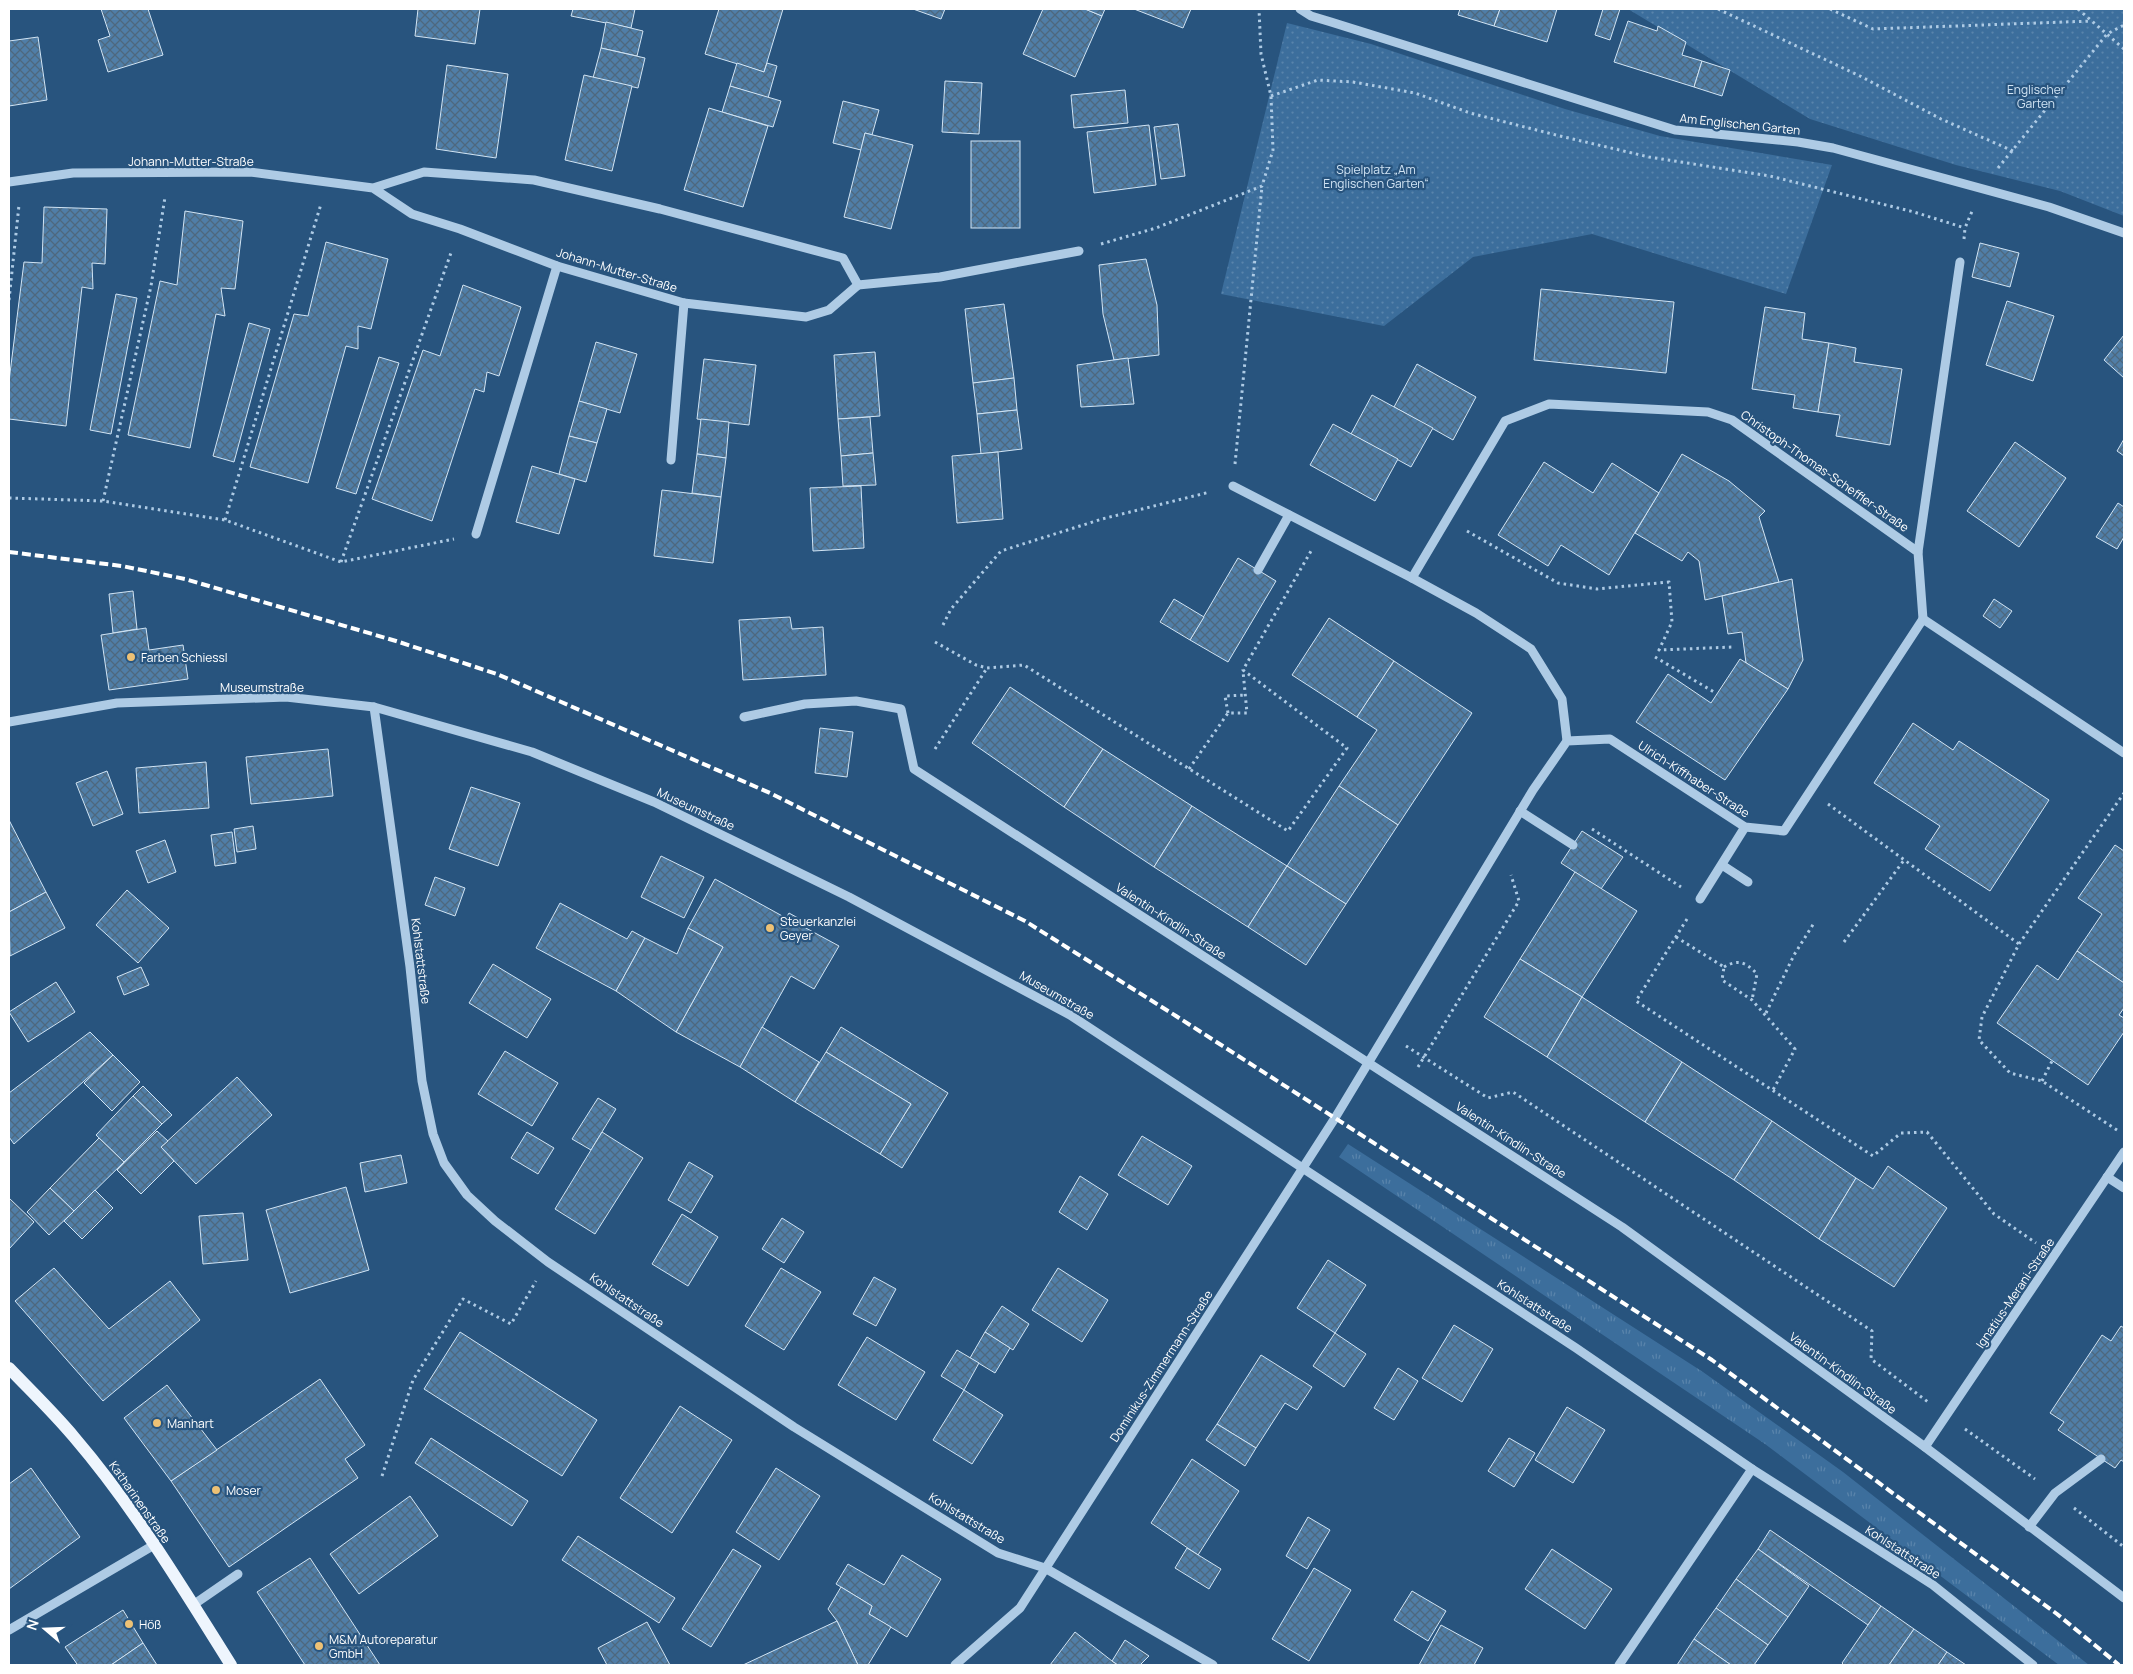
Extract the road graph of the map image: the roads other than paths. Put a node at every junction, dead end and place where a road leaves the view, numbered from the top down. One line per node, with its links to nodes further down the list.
1 (1300, 9): 4 (street, Am Englischen Garten)
2 (9, 182): 3 (street, Johann-Mutter-Straße)
3 (373, 188): 7 (street, Johann-Mutter-Straße); 8 (street, Johann-Mutter-Straße)
4 (2124, 233)
5 (1079, 251): 8 (street)
6 (1960, 262): 14 (street)
7 (557, 266): 9 (street, Johann-Mutter-Straße); 13 (street)
8 (858, 285): 9 (street, Johann-Mutter-Straße)
9 (684, 303): 10 (street)
10 (671, 460)
11 (1233, 486): 12 (street)
12 (1289, 514): 15 (street); 16 (street)
13 (476, 534)
14 (1918, 552): 16 (street, Christoph-Thomas-Scheffler-Straße); 17 (street)
15 (1258, 570)
16 (1412, 578): 21 (street)
17 (1923, 619): 22 (street); 24 (street, Ulrich-Kiffhaber-Straße)
18 (374, 707): 20 (street, Museumstraße); 31 (street, Museumstraße); 40 (street, Kohlstattstraße)
19 (744, 717): 29 (street, Valentin-Kindlin-Straße)
20 (9, 722)
21 (1567, 741): 23 (street); 24 (street, Ulrich-Kiffhaber-Straße)
22 (2124, 753)
23 (1520, 811): 25 (street); 29 (street)
24 (1745, 827): 26 (street)
25 (1573, 845)
26 (1722, 865): 27 (street); 28 (street)
27 (1748, 882)
28 (1700, 899)
29 (1368, 1063): 31 (street, Dominikus-Zimmermann-Straße); 35 (street, Valentin-Kindlin-Straße)
30 (2124, 1152): 32 (street, Ignatius-Merani-Straße)
31 (1302, 1168): 37 (street, Kohlstattstraße); 40 (street, Dominikus-Zimmermann-Straße)
32 (2107, 1177): 33 (street); 35 (street, Ignatius-Merani-Straße)
33 (2124, 1188)
34 (9, 1368): 39 (main road, Katharinenstraße)
35 (1925, 1447): 38 (street, Valentin-Kindlin-Straße)
36 (2101, 1459): 38 (street)
37 (1752, 1469): 48 (street); 49 (street, Kohlstattstraße)
38 (2029, 1527): 42 (street, Valentin-Kindlin-Straße)
39 (154, 1545): 43 (main road, Katharinenstraße); 44 (street)
40 (1045, 1568): 46 (street, Dominikus-Zimmermann-Straße); 47 (street, Kohlstattstraße)
41 (238, 1574): 43 (street)
42 (2124, 1598)
43 (193, 1604): 45 (main road, Katharinenstraße)
44 (9, 1630)
45 (231, 1665)
46 (955, 1665)
47 (1213, 1665)
48 (1619, 1665)
49 (2033, 1665)

